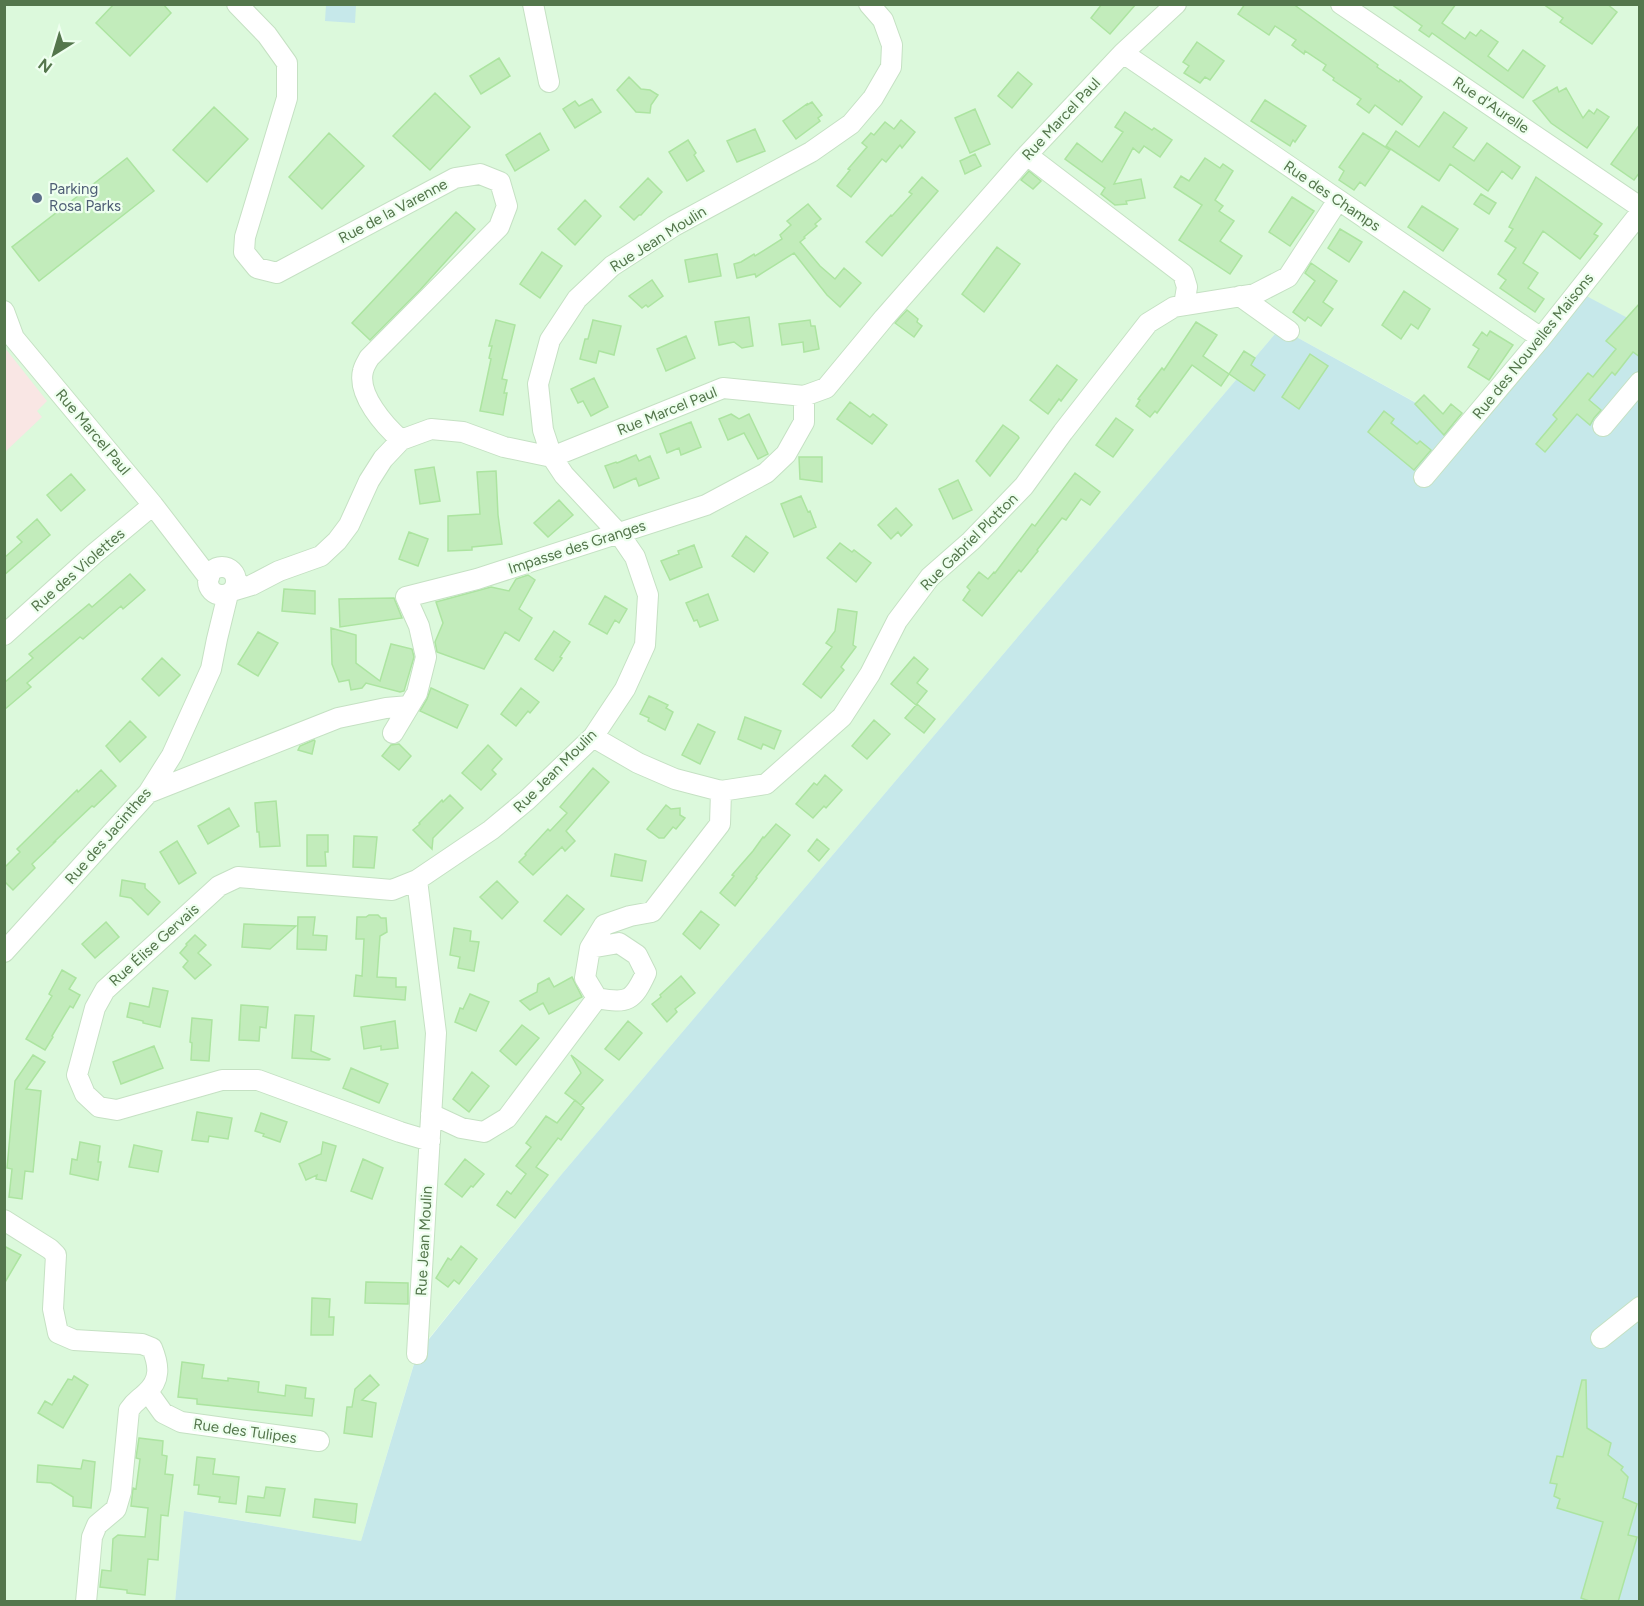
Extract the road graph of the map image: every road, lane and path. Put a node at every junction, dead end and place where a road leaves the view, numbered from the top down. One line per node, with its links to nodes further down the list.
1 (237, 4): 20 (street, Rue de la Varenne)
2 (533, 4): 7 (street)
3 (869, 4): 21 (street, Rue Jean Moulin)
4 (1176, 4): 6 (street, Rue Marcel Paul)
5 (1341, 4): 10 (street, Rue d'Aurelle)
6 (1123, 53): 8 (street, Rue Marcel Paul); 9 (street, Rue des Champs)
7 (549, 82)
8 (1027, 155): 13 (street); 18 (street, Rue Marcel Paul)
9 (1338, 200): 12 (street, Rue Gabriel Plotton); 16 (street, Rue des Champs)
10 (1640, 207)
11 (1640, 213): 16 (street, Rue des Nouvelles Maisons)
12 (1240, 296): 13 (street, Rue Gabriel Plotton); 15 (street)
13 (1184, 305): 30 (street, Rue Gabriel Plotton)
14 (4, 310): 23 (street, Rue Marcel Paul)
15 (1289, 331)
16 (1541, 338): 22 (street, Rue des Nouvelles Maisons)
17 (1640, 382): 19 (street)
18 (804, 396): 21 (street, Rue Marcel Paul); 24 (street, Impasse des Granges)
19 (1603, 426)
20 (401, 440): 21 (street, Rue Marcel Paul); 25 (street, Rue Marcel Paul)
21 (552, 457): 24 (street, Rue Jean Moulin)
22 (1424, 477)
23 (153, 505): 25 (street, Rue Marcel Paul); 26 (street, Rue des Violettes)
24 (618, 533): 27 (street, Impasse des Granges); 29 (street, Rue Jean Moulin)
25 (222, 582): 31 (street, Rue des Jacinthes)
26 (4, 635)
27 (409, 706): 28 (street, Impasse des Granges); 31 (street)
28 (393, 733)
29 (593, 737): 30 (street, Rue Gabriel Plotton); 32 (street, Rue Jean Moulin)
30 (721, 791): 33 (street)
31 (148, 793): 34 (street, Rue des Jacinthes)
32 (417, 880): 36 (street, Rue Jean Moulin); 37 (street, Rue Élise Gervais)
33 (590, 948): 35 (street); 35 (street)
34 (4, 952)
35 (597, 998): 36 (street)
36 (431, 1114): 37 (street, Rue Jean Moulin)
37 (430, 1141): 41 (street, Rue Jean Moulin)
38 (4, 1220): 42 (street)
39 (1640, 1307): 40 (street)
40 (1601, 1338)
41 (417, 1354)
42 (148, 1392): 43 (street, Rue des Tulipes); 44 (street)
43 (319, 1441)
44 (86, 1602)

